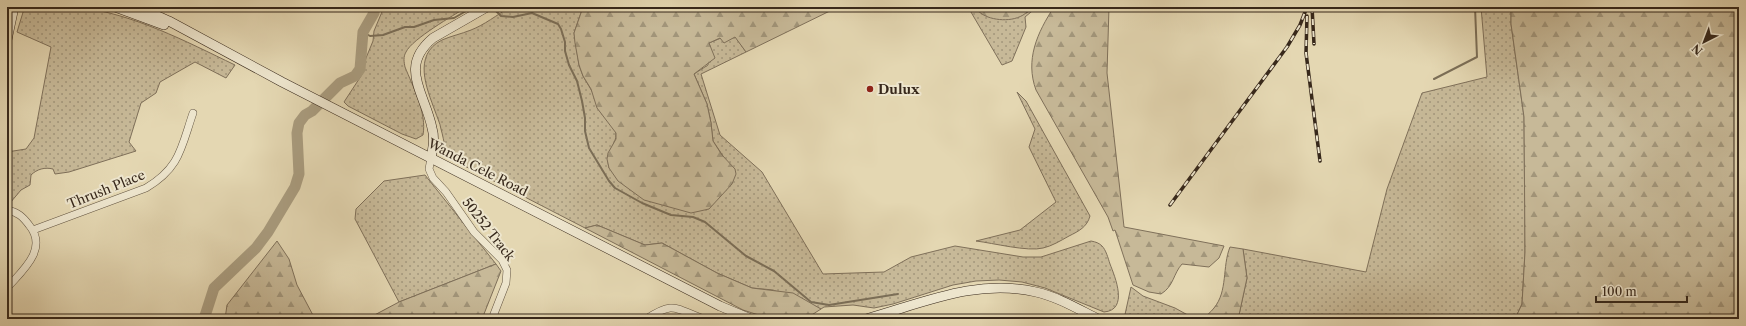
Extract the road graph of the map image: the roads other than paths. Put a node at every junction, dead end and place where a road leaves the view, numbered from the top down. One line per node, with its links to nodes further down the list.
1 (14, 7): 6 (street)
2 (115, 7): 5 (street, Wanda Cele Road)
3 (138, 7): 5 (street, Wanda Cele Road)
4 (487, 7): 8 (street)
5 (194, 36): 8 (street, Wanda Cele Road)
6 (7, 40)
7 (193, 113): 10 (street, Thrush Place)
8 (432, 158): 12 (street, 50252 Track); 15 (street, Wanda Cele Road)
9 (7, 210): 10 (street)
10 (33, 230): 11 (street)
11 (7, 288)
12 (492, 319)
13 (646, 319): 14 (street)
14 (704, 319)
15 (751, 319)
16 (866, 319): 17 (street)
17 (1098, 319)

